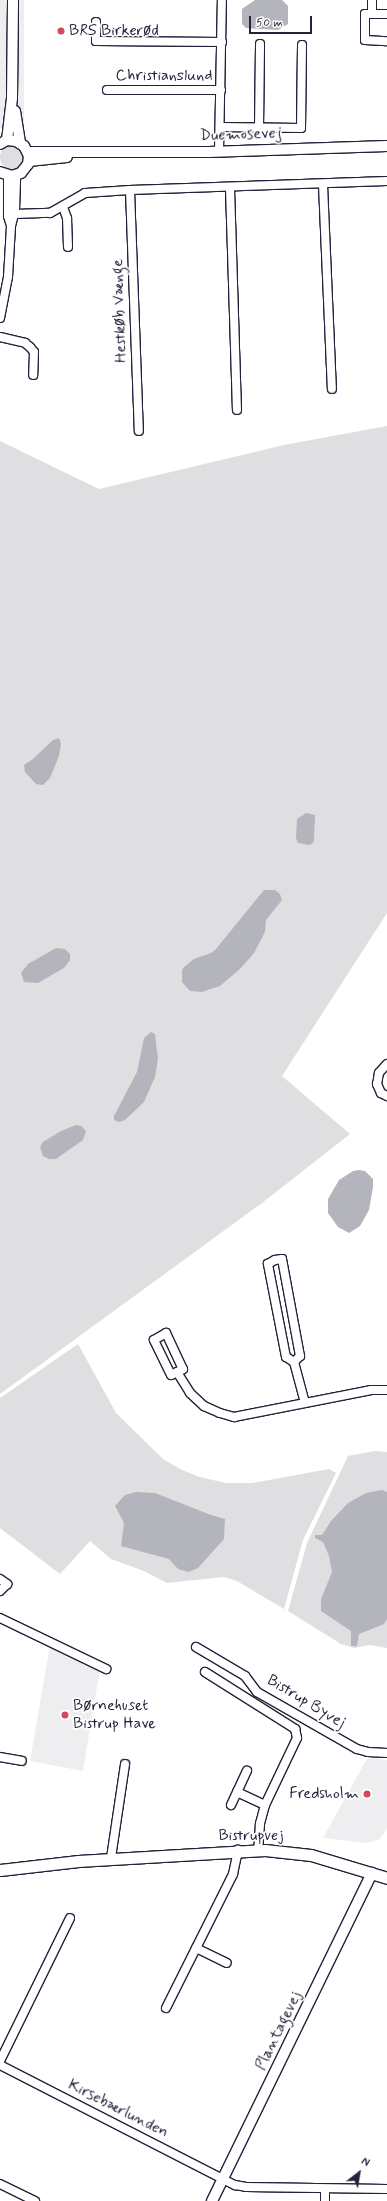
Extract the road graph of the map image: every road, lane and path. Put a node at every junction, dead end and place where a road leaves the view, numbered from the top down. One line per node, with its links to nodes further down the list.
1 (13, 0): 13 (street)
2 (222, 0): 8 (street, Christianslund)
3 (372, 0): 4 (street)
4 (372, 14): 5 (street); 7 (street)
5 (387, 14)
6 (96, 22): 8 (street)
7 (387, 41)
8 (222, 42): 12 (street, Christianslund)
9 (260, 44): 15 (street)
10 (302, 45): 15 (street)
11 (108, 90): 12 (street, Christianslund)
12 (221, 90): 14 (street, Christianslund)
13 (12, 98): 16 (street); 17 (street)
14 (220, 127): 15 (street); 19 (street, Christianslund)
15 (259, 128)
16 (4, 142): 17 (street)
17 (20, 143): 20 (street)
18 (387, 146): 19 (street, Duemosevej)
19 (219, 151): 20 (street, Duemosevej)
20 (29, 156): 21 (street)
21 (8, 175): 27 (street); 28 (street)
22 (387, 182): 23 (street)
23 (323, 185): 24 (street); 33 (street)
24 (230, 188): 25 (street); 34 (street)
25 (130, 190): 26 (street); 35 (street, Hestkøb Vænge)
26 (63, 206): 27 (street); 29 (street)
27 (15, 214): 28 (street)
28 (11, 226): 30 (street)
29 (68, 247)
30 (0, 318)
31 (0, 337): 32 (street)
32 (33, 375)
33 (332, 389)
34 (237, 410)
35 (139, 430)
36 (387, 1064): 37 (street)
37 (387, 1096)
38 (294, 1362): 38 (street); 41 (street)
39 (177, 1372): 39 (street); 41 (street)
40 (387, 1390): 41 (street)
41 (305, 1403)
42 (0, 1579): 43 (street)
43 (0, 1591)
44 (0, 1618): 46 (street)
45 (196, 1647): 48 (street, Bistrup Byvej)
46 (106, 1669)
47 (205, 1672): 55 (street)
48 (387, 1753)
49 (0, 1757): 50 (street)
50 (22, 1761)
51 (125, 1764): 58 (street)
52 (247, 1770): 53 (street)
53 (237, 1792): 54 (street); 55 (street)
54 (231, 1805)
55 (265, 1806): 57 (street)
56 (238, 1850): 57 (main road, Bistrupvej); 58 (main road, Bistrupvej); 63 (street)
57 (258, 1850): 60 (main road, Bistrupvej)
58 (111, 1858): 59 (main road, Bistrupvej)
59 (0, 1870)
60 (372, 1873): 61 (main road, Bistrupvej); 68 (street, Plantagevej)
61 (387, 1878)
62 (70, 1918): 66 (street)
63 (196, 1948): 64 (street); 65 (street)
64 (227, 1963)
65 (166, 2008)
66 (0, 2061)
67 (0, 2065): 68 (street, Kirsebærlunden)
68 (223, 2178): 70 (street, Kirsebærlunden); 73 (street, Plantagevej)
69 (0, 2184): 72 (street)
70 (325, 2189): 71 (street, Kirsebærlunden); 74 (street)
71 (387, 2189)
72 (35, 2201)
73 (212, 2201)
74 (325, 2201)

